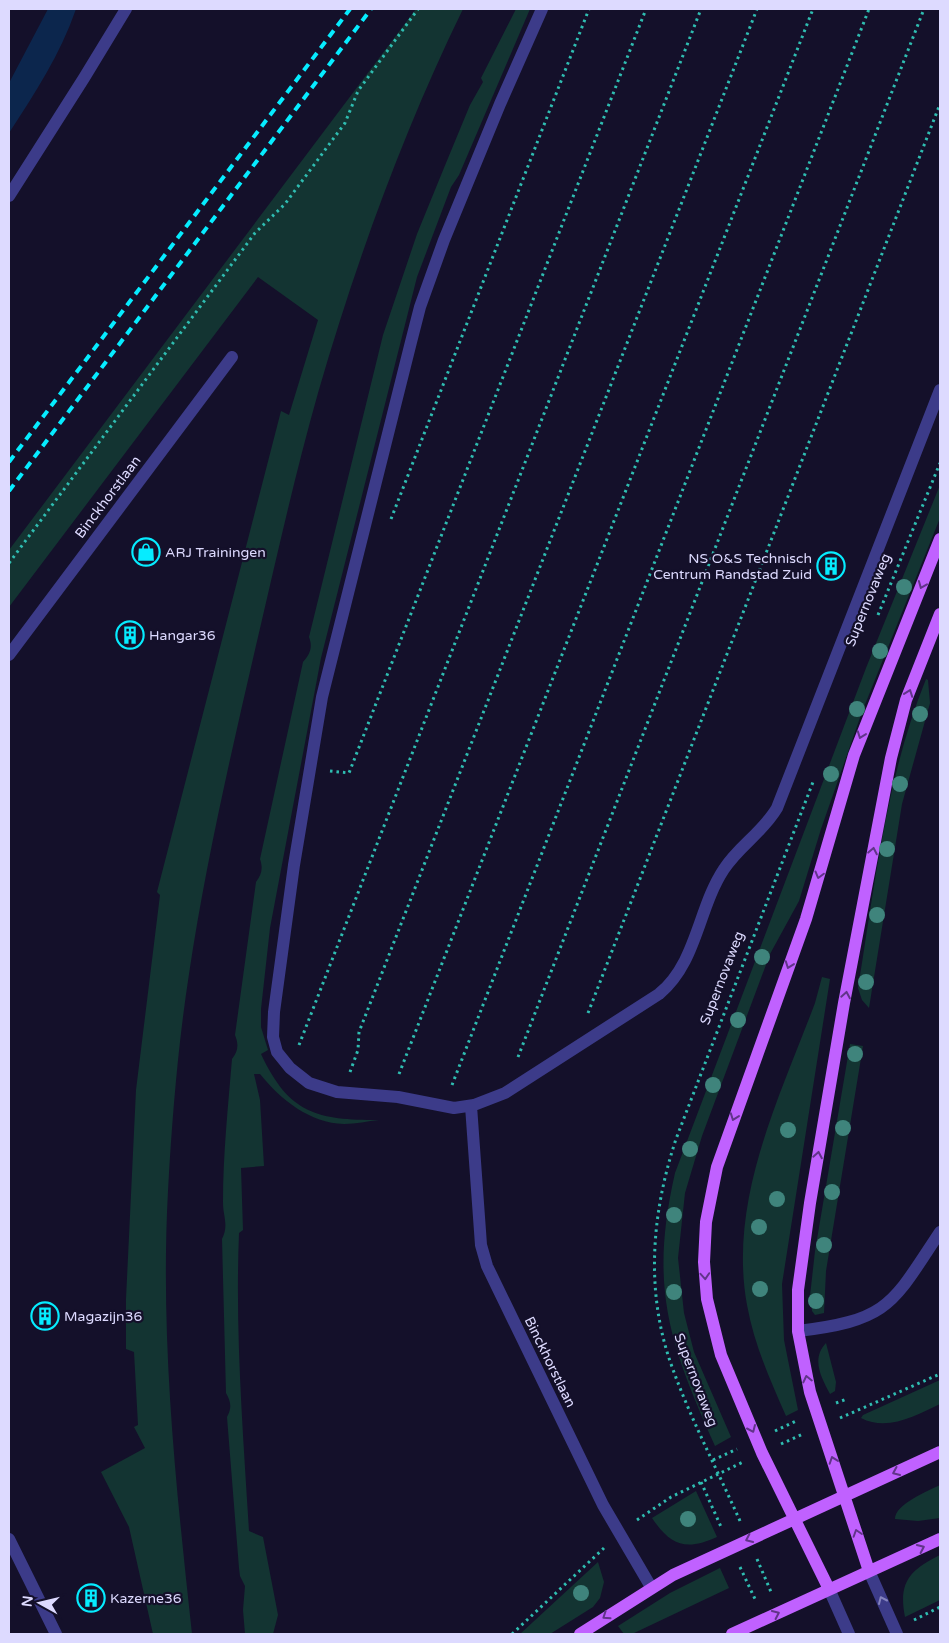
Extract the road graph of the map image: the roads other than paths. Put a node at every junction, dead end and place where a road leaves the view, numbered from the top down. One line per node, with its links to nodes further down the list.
1 (126, 9): 3 (street)
2 (542, 9): 9 (street)
3 (9, 196)
4 (232, 357): 8 (street, Binckhorstlaan)
5 (940, 390): 9 (street)
6 (940, 540): 14 (main road, one-way to 14)
7 (940, 614): 11 (main road, one-way to 7)
8 (9, 655)
9 (471, 1106): 18 (street, Binckhorstlaan)
10 (940, 1232): 11 (street)
11 (798, 1330): 13 (main road, one-way to 11)
12 (940, 1452): 13 (main road, one-way to 13)
13 (845, 1495): 14 (main road); 17 (main road, one-way to 13)
14 (793, 1519): 18 (main road, one-way to 18); 19 (main road)
15 (9, 1539): 20 (street)
16 (940, 1539): 17 (main road, one-way to 16)
17 (869, 1571): 19 (main road); 24 (street, one-way to 17)
18 (652, 1587): 21 (main road, one-way to 21)
19 (829, 1589): 22 (main road, one-way to 19); 23 (street)
20 (56, 1634)
21 (580, 1634)
22 (732, 1634)
23 (849, 1634)
24 (897, 1634)

